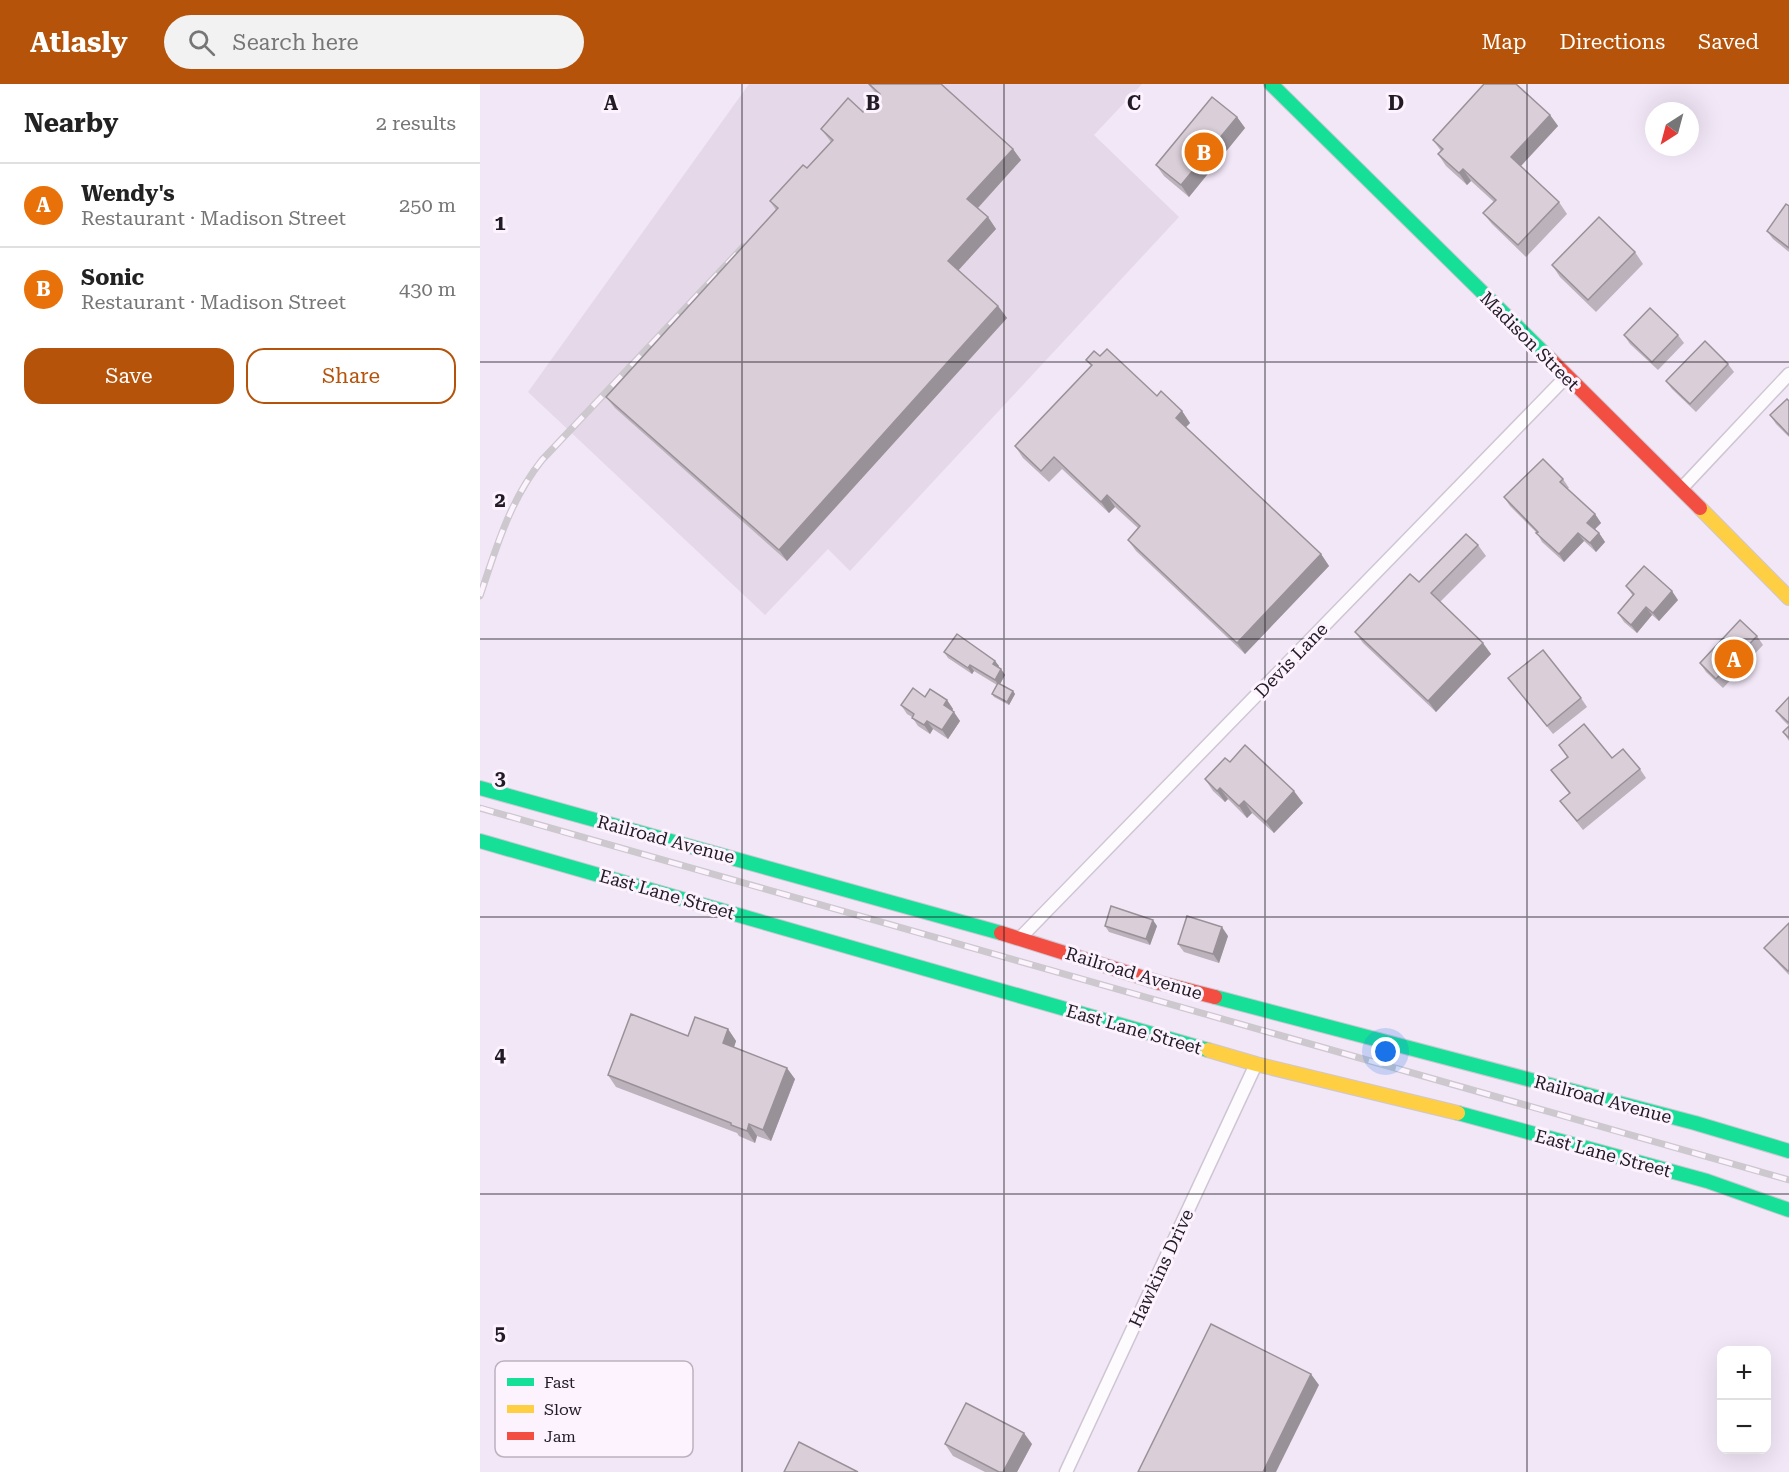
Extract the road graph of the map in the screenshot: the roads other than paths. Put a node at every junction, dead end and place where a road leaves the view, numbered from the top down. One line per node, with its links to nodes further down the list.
1 (1271, 84): 3 (street, Madison Street)
2 (1789, 374): 4 (street)
3 (1566, 376): 4 (street, Madison Street); 8 (street, Devis Lane)
4 (1681, 489): 5 (street, Madison Street)
5 (1789, 598)
6 (480, 788): 8 (street, Railroad Avenue)
7 (480, 841): 9 (street, East Lane Street)
8 (1028, 940): 10 (street, Railroad Avenue)
9 (1256, 1064): 11 (street, East Lane Street); 12 (street, Hawkins Drive)
10 (1789, 1151)
11 (1789, 1210)
12 (1066, 1472)

